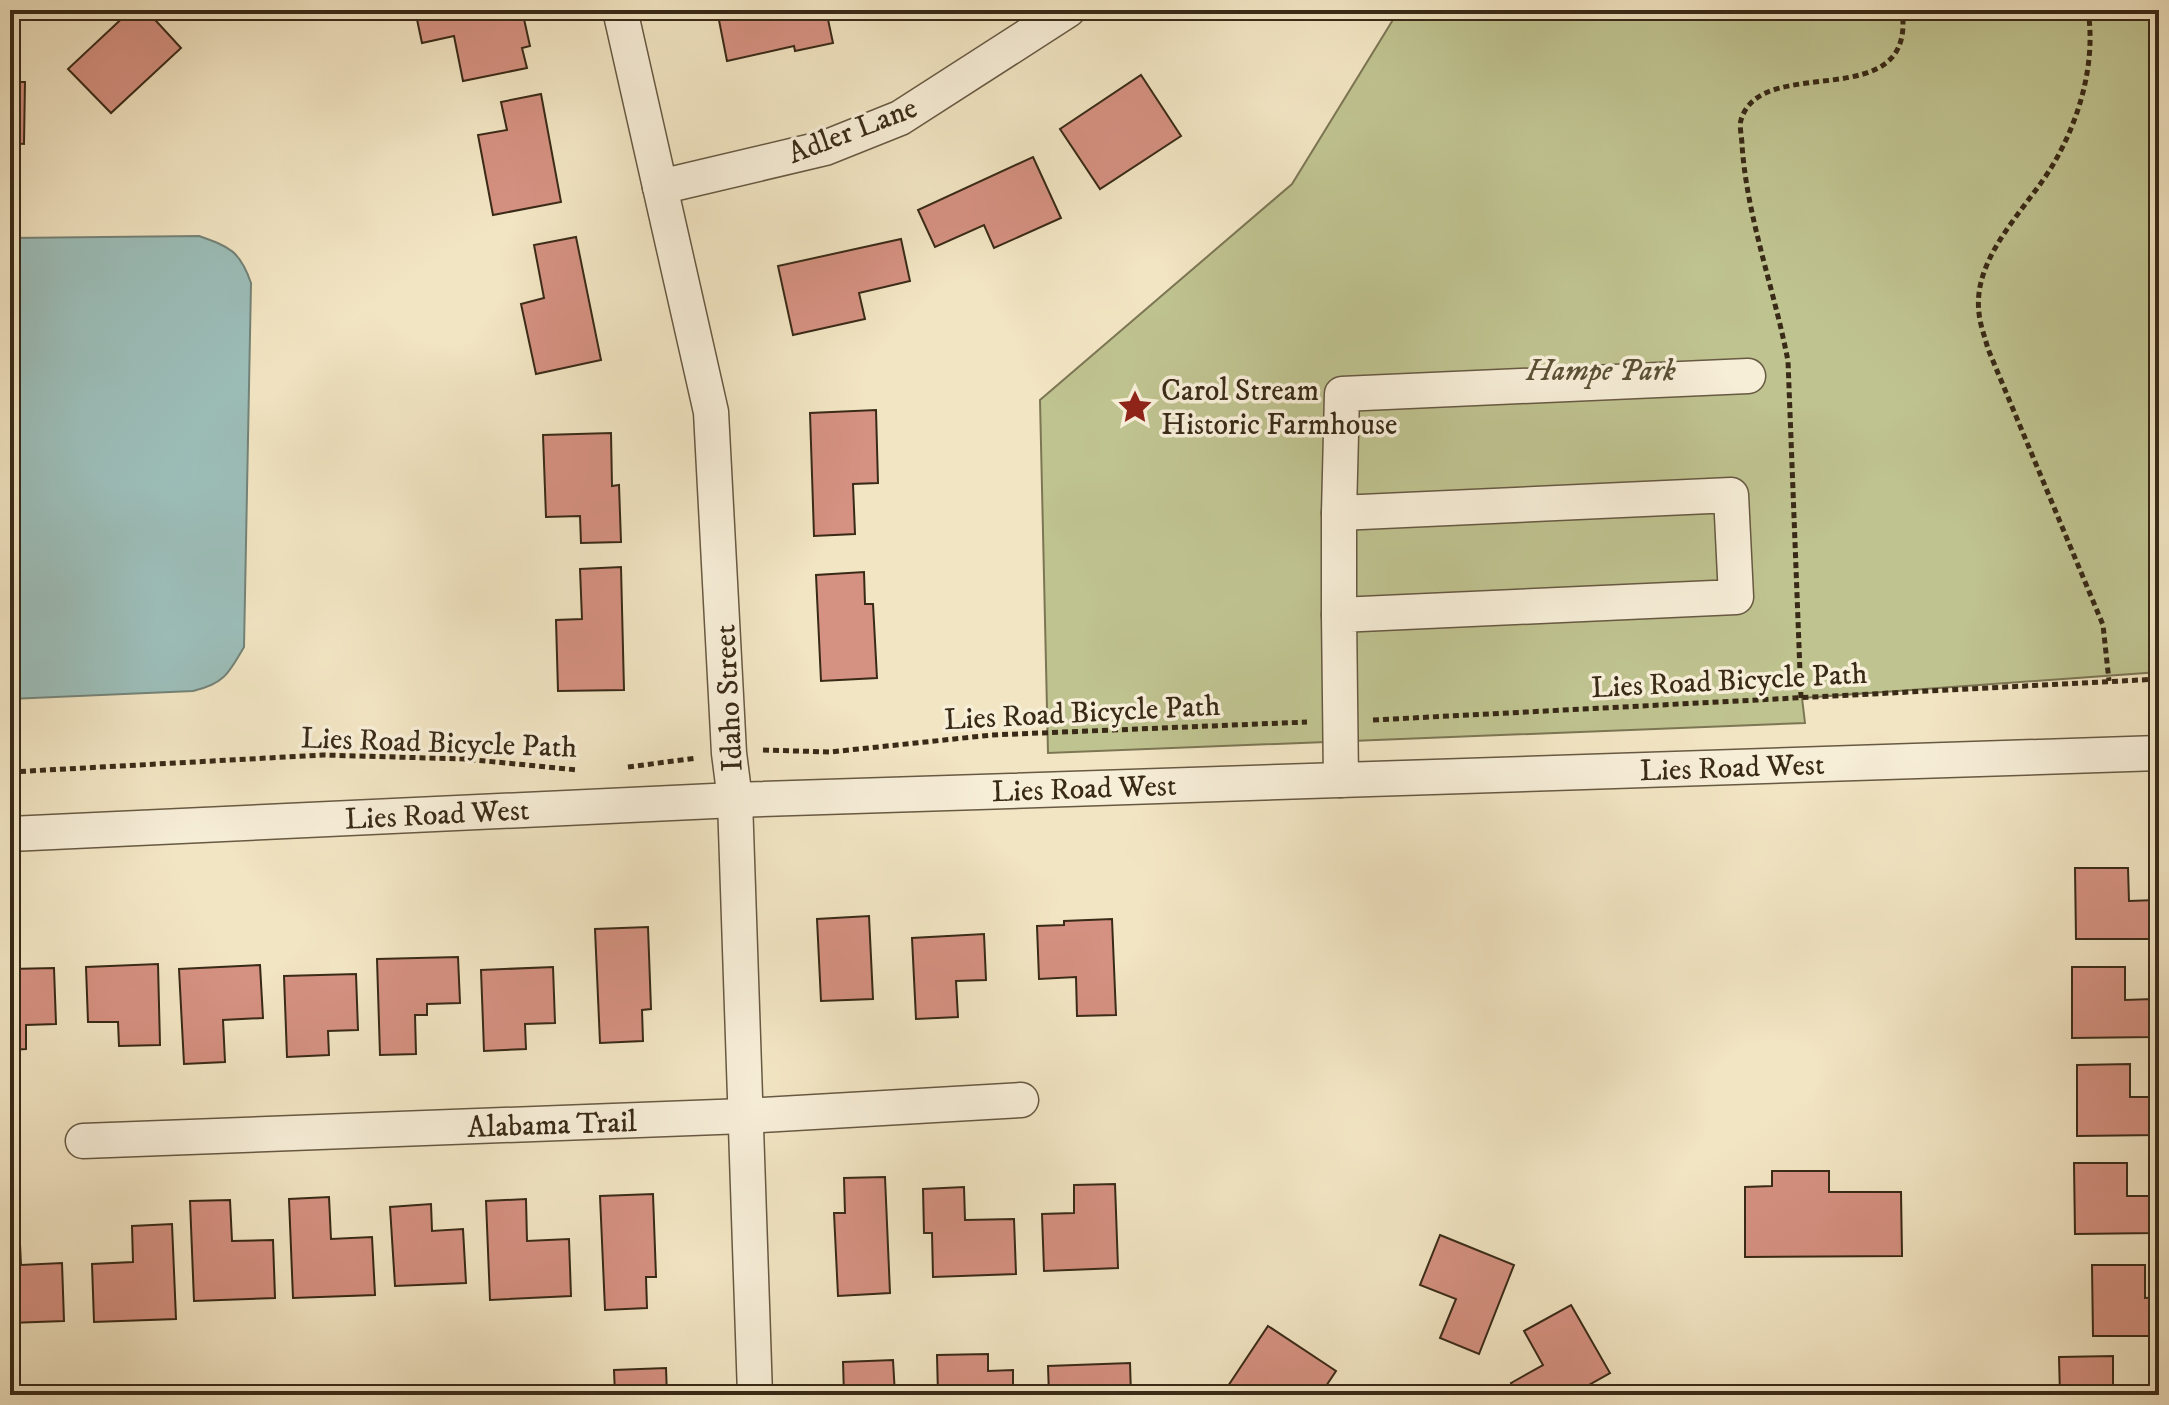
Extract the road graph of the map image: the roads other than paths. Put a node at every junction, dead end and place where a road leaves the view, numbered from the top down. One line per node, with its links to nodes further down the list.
1 (620, 10): 3 (street, Idaho Street)
2 (1068, 10): 3 (street, Adler Lane)
3 (660, 187): 9 (street, Idaho Street)
4 (1748, 376): 5 (street)
5 (1339, 513): 6 (street); 6 (street)
6 (1339, 615): 8 (street)
7 (2159, 753): 8 (street, Lies Road West)
8 (1341, 780): 9 (street, Lies Road West)
9 (735, 800): 10 (street, Lies Road West); 12 (street, Idaho Street)
10 (10, 834)
11 (1021, 1100): 12 (street, Alabama Trail)
12 (744, 1116): 13 (street, Alabama Trail); 14 (street, Idaho Street)
13 (83, 1141)
14 (755, 1395)

